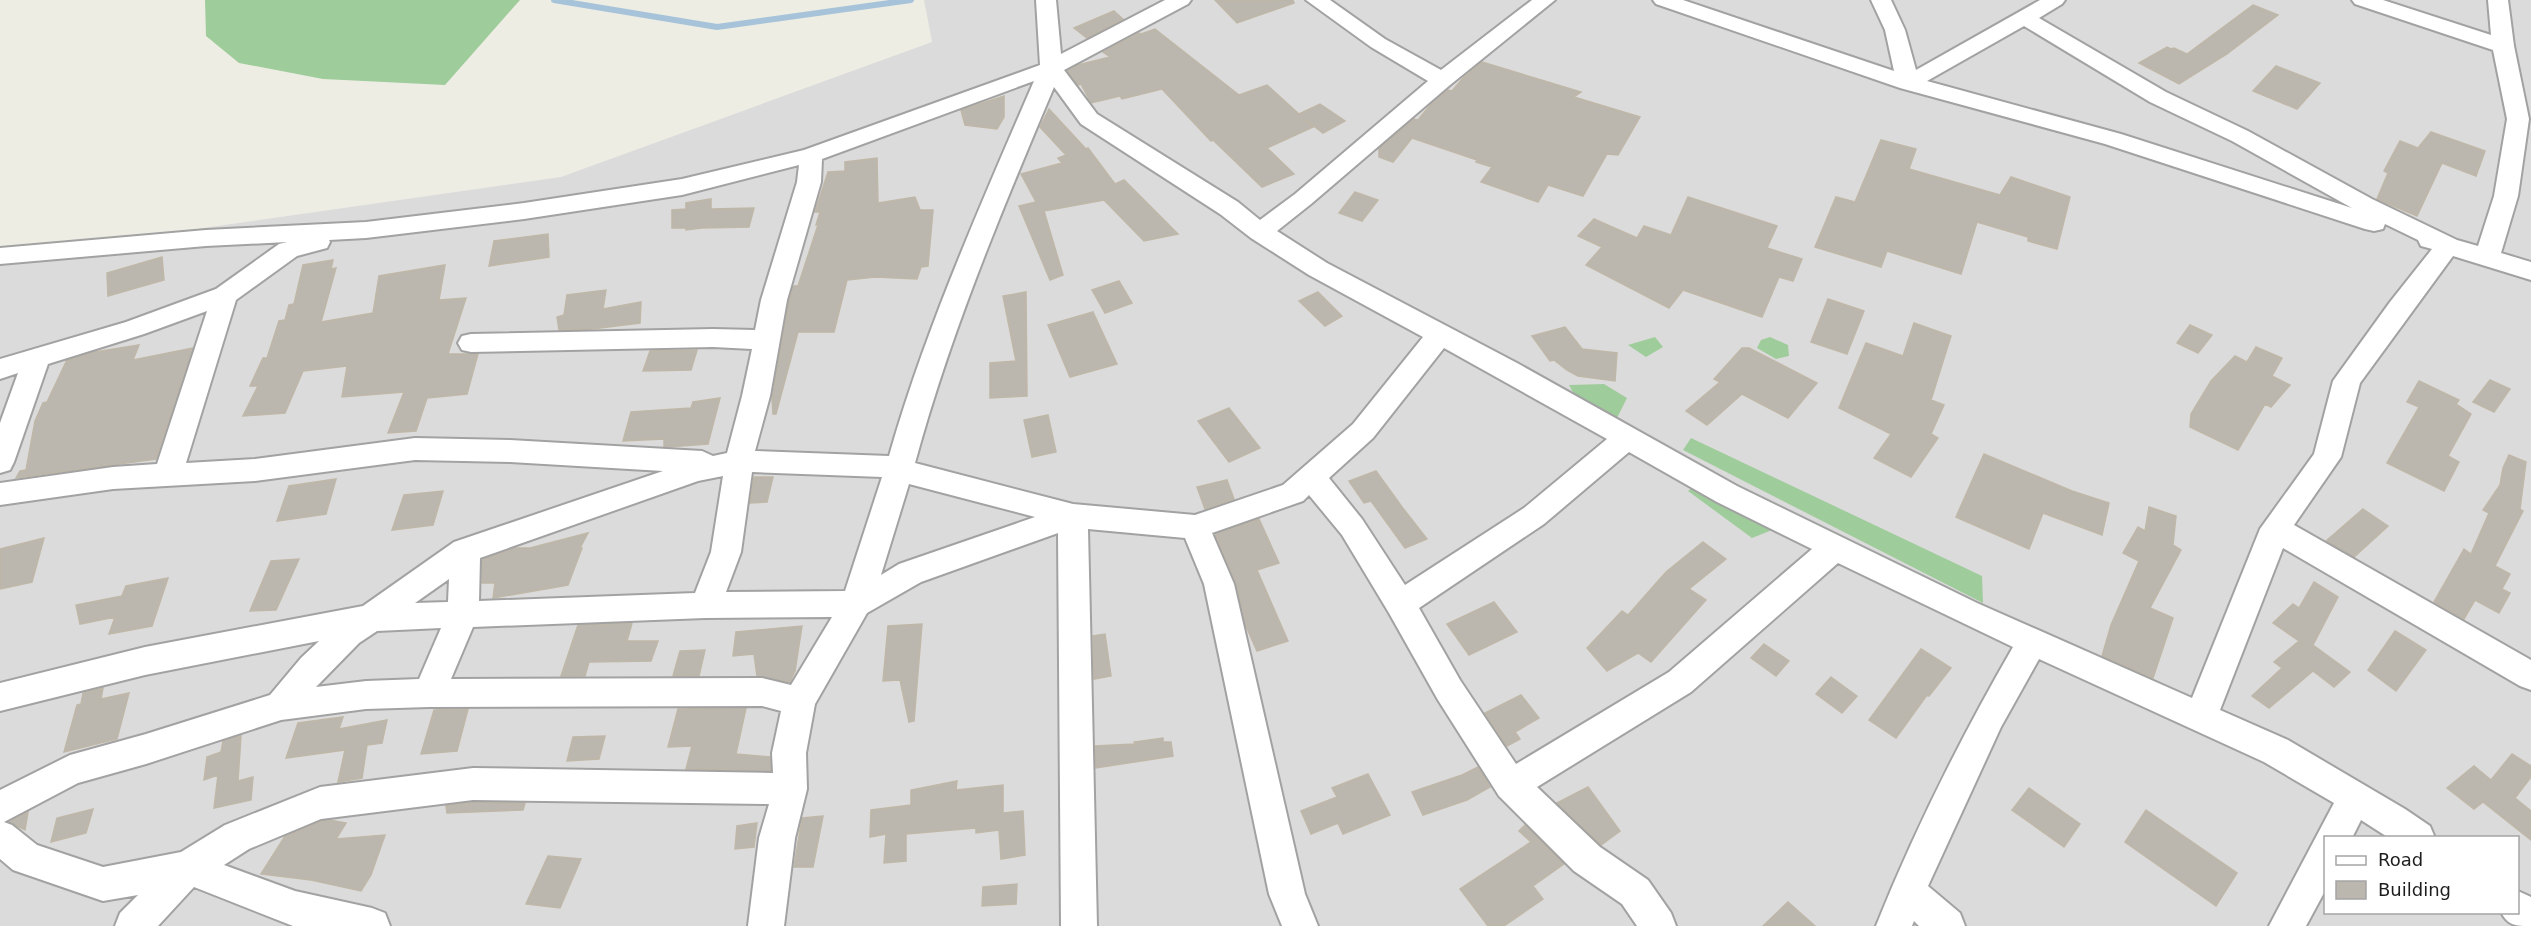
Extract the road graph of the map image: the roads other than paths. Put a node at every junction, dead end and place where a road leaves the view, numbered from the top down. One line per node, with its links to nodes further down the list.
1 (1046, 0): 12 (street)
2 (1181, 0): 12 (street)
3 (1316, 0): 14 (street)
4 (1545, 0): 14 (street)
5 (1663, 0): 15 (street)
6 (1881, 0): 15 (street)
7 (2055, 0): 10 (street)
8 (2362, 0): 11 (street)
9 (2498, 0): 11 (street)
10 (2025, 18): 15 (street); 20 (street)
11 (2502, 46): 13 (street)
12 (1051, 68): 17 (street); 19 (street); 33 (street)
13 (2509, 78): 16 (street); 22 (street)
14 (1442, 80): 19 (street)
15 (1908, 83): 20 (street)
16 (2531, 86)
17 (811, 154): 18 (street); 26 (street)
18 (366, 230): 21 (street); 24 (street)
19 (1260, 232): 25 (street)
20 (2448, 245): 22 (street); 39 (street)
21 (0, 256)
22 (2487, 257): 23 (street)
23 (2531, 271)
24 (225, 295): 28 (street); 34 (street)
25 (1440, 334): 30 (street); 35 (street)
26 (767, 340): 27 (street); 31 (street)
27 (471, 343)
28 (37, 358): 29 (street); 32 (street)
29 (0, 369)
30 (1627, 438): 40 (street); 43 (street)
31 (740, 461): 33 (street); 34 (street); 41 (street); 44 (street)
32 (0, 462)
33 (899, 470): 37 (street); 42 (street)
34 (168, 475): 36 (street)
35 (1311, 477): 38 (street); 43 (street)
36 (0, 494)
37 (1073, 516): 38 (street); 42 (street); 67 (street)
38 (1195, 527): 68 (street)
39 (2275, 529): 48 (street); 53 (street)
40 (1835, 548): 47 (street); 54 (street)
41 (465, 551): 45 (street); 46 (street)
42 (856, 604): 44 (street); 51 (street)
43 (1400, 604): 54 (street)
44 (705, 605): 45 (street)
45 (463, 614): 46 (street); 49 (street)
46 (371, 618): 50 (street); 52 (street)
47 (2032, 642): 53 (street); 63 (street)
48 (2531, 676)
49 (429, 693): 51 (street); 52 (street)
50 (0, 698)
51 (800, 701): 55 (street)
52 (281, 706): 57 (street)
53 (2201, 718): 56 (street)
54 (1511, 785): 69 (street)
55 (790, 789): 62 (street); 66 (street)
56 (2355, 798): 58 (street); 59 (street)
57 (0, 808)
58 (2334, 836)
59 (2416, 836)
60 (0, 837): 62 (street)
61 (2324, 854): 72 (street)
62 (188, 868): 64 (street); 65 (street)
63 (1907, 892): 70 (street); 71 (street)
64 (133, 926)
65 (372, 926)
66 (766, 926)
67 (1079, 926)
68 (1300, 926)
69 (1658, 926)
70 (1894, 926)
71 (1947, 926)
72 (2287, 926)

